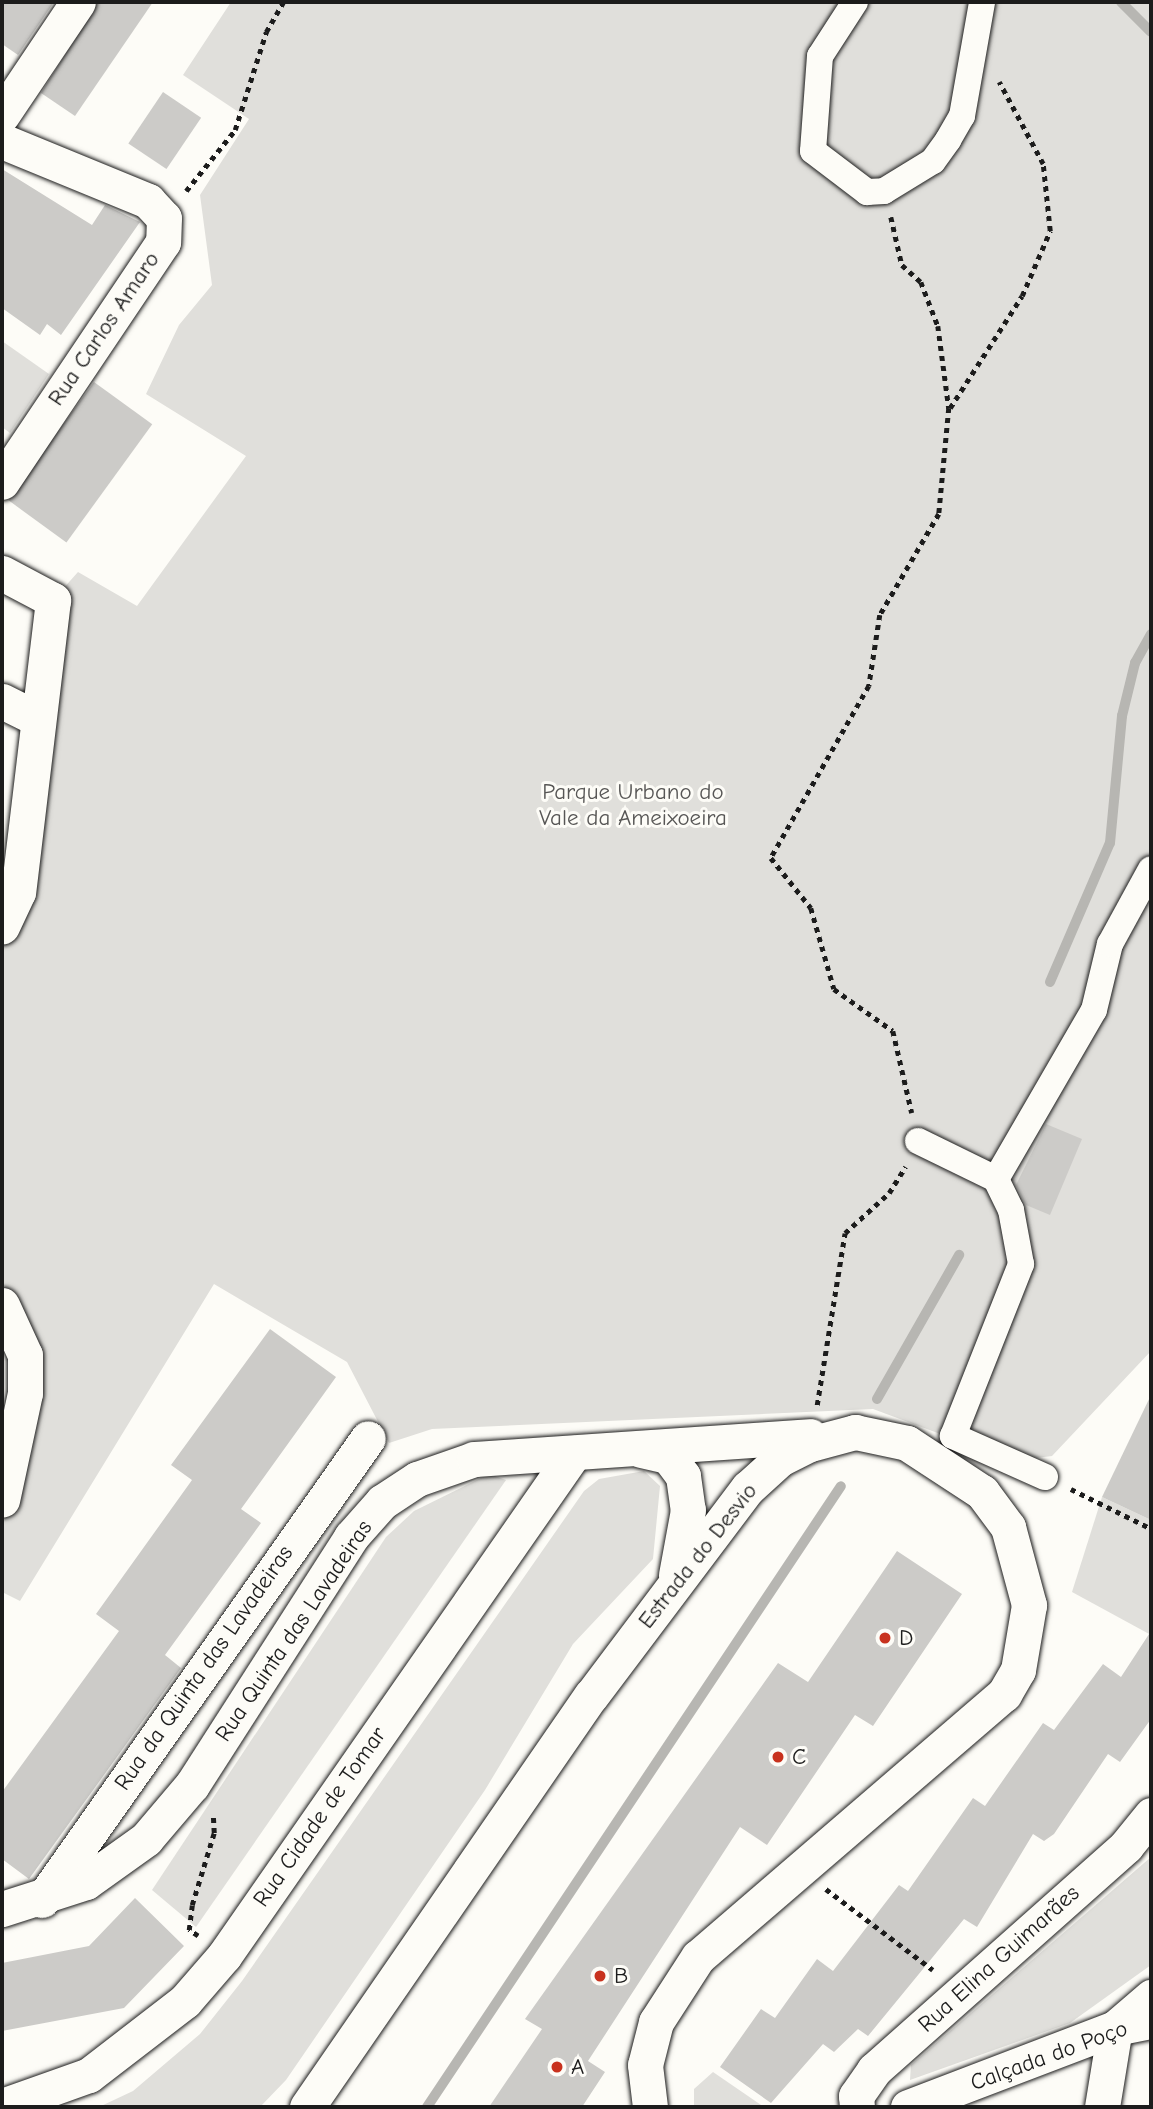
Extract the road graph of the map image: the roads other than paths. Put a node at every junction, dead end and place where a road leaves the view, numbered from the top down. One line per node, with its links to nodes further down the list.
1 (78, 2): 4 (street)
2 (855, 2): 3 (street)
3 (982, 2)
4 (2, 114)
5 (2, 141): 6 (street, Rua Carlos Amaro)
6 (2, 482)
7 (2, 573): 9 (street)
8 (2, 701): 9 (street)
9 (38, 719): 11 (street)
10 (1151, 869): 13 (street)
11 (2, 927)
12 (918, 1140): 13 (street)
13 (996, 1179): 19 (street)
14 (2, 1305): 20 (street)
15 (855, 1432): 17 (street); 21 (street, Estrada do Desvio); 30 (street)
16 (368, 1438): 23 (street, Rua da Quinta das Lavadeiras)
17 (634, 1450): 18 (street, Rua Quinta das Lavadeiras); 21 (street)
18 (574, 1453): 23 (street, Rua Quinta das Lavadeiras); 28 (street, Rua Cidade de Tomar)
19 (1045, 1477)
20 (2, 1500)
21 (674, 1586): 29 (street, Estrada do Desvio)
22 (1151, 1815): 31 (street, Rua Elina Guimarães)
23 (42, 1900): 24 (street, Rua Quinta das Lavadeiras)
24 (2, 1909)
25 (1151, 1997): 27 (street)
26 (1151, 2021): 27 (street, Calçada do Poço)
27 (1115, 2028): 32 (street, Calçada do Poço); 33 (street)
28 (2, 2106)
29 (307, 2107)
30 (650, 2107)
31 (857, 2107)
32 (908, 2107)
33 (1102, 2107)

